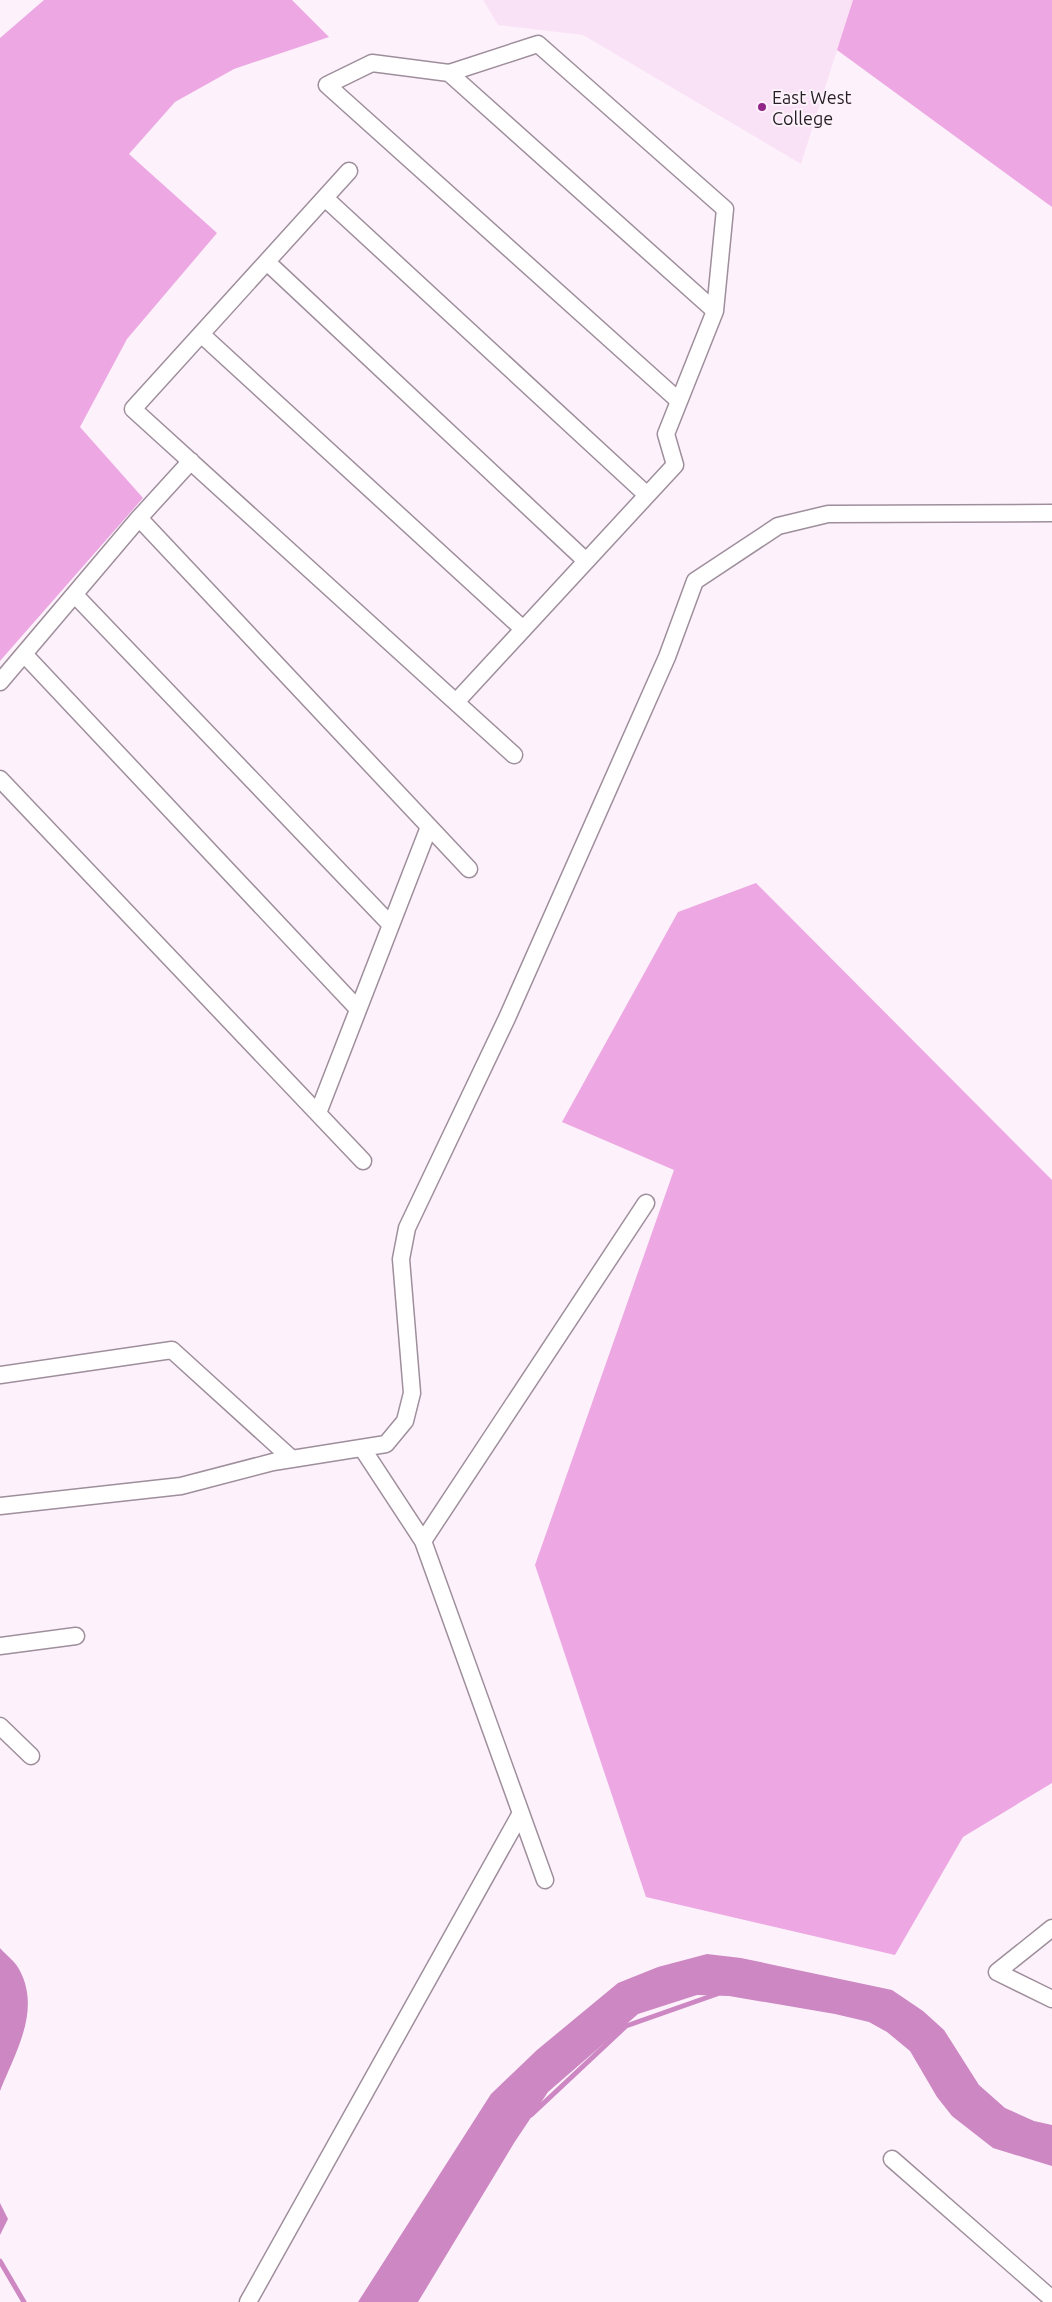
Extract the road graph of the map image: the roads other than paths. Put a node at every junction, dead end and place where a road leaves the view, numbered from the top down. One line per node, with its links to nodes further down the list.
1 (449, 73): 5 (street); 5 (street); 7 (street)
2 (349, 171): 3 (street)
3 (324, 198): 4 (street); 9 (street)
4 (267, 262): 6 (street); 12 (street)
5 (715, 311): 7 (street)
6 (201, 334): 8 (street); 14 (street)
7 (679, 401): 9 (street)
8 (191, 462): 11 (street); 17 (street)
9 (647, 496): 12 (street)
10 (1052, 513): 28 (street)
11 (139, 518): 13 (street); 20 (street)
12 (586, 561): 14 (street)
13 (75, 594): 15 (street); 22 (street)
14 (523, 629): 17 (street)
15 (24, 654): 16 (street); 23 (street)
16 (0, 682)
17 (456, 702): 18 (street)
18 (514, 755)
19 (0, 779): 24 (street)
20 (429, 827): 21 (street); 22 (street)
21 (468, 869)
22 (391, 925): 23 (street)
23 (358, 1009): 24 (street)
24 (318, 1113): 25 (street)
25 (363, 1161)
26 (646, 1203): 31 (street)
27 (0, 1375): 29 (street)
28 (362, 1448): 29 (street); 31 (street)
29 (292, 1460): 30 (street)
30 (0, 1506)
31 (423, 1541): 36 (street)
32 (76, 1636): 33 (street)
33 (0, 1646)
34 (0, 1726): 35 (street)
35 (31, 1756)
36 (521, 1814): 37 (street); 42 (street)
37 (545, 1880)
38 (1052, 1928): 39 (street)
39 (1052, 1999)
40 (892, 2159): 41 (street)
41 (1052, 2298)
42 (248, 2302)

